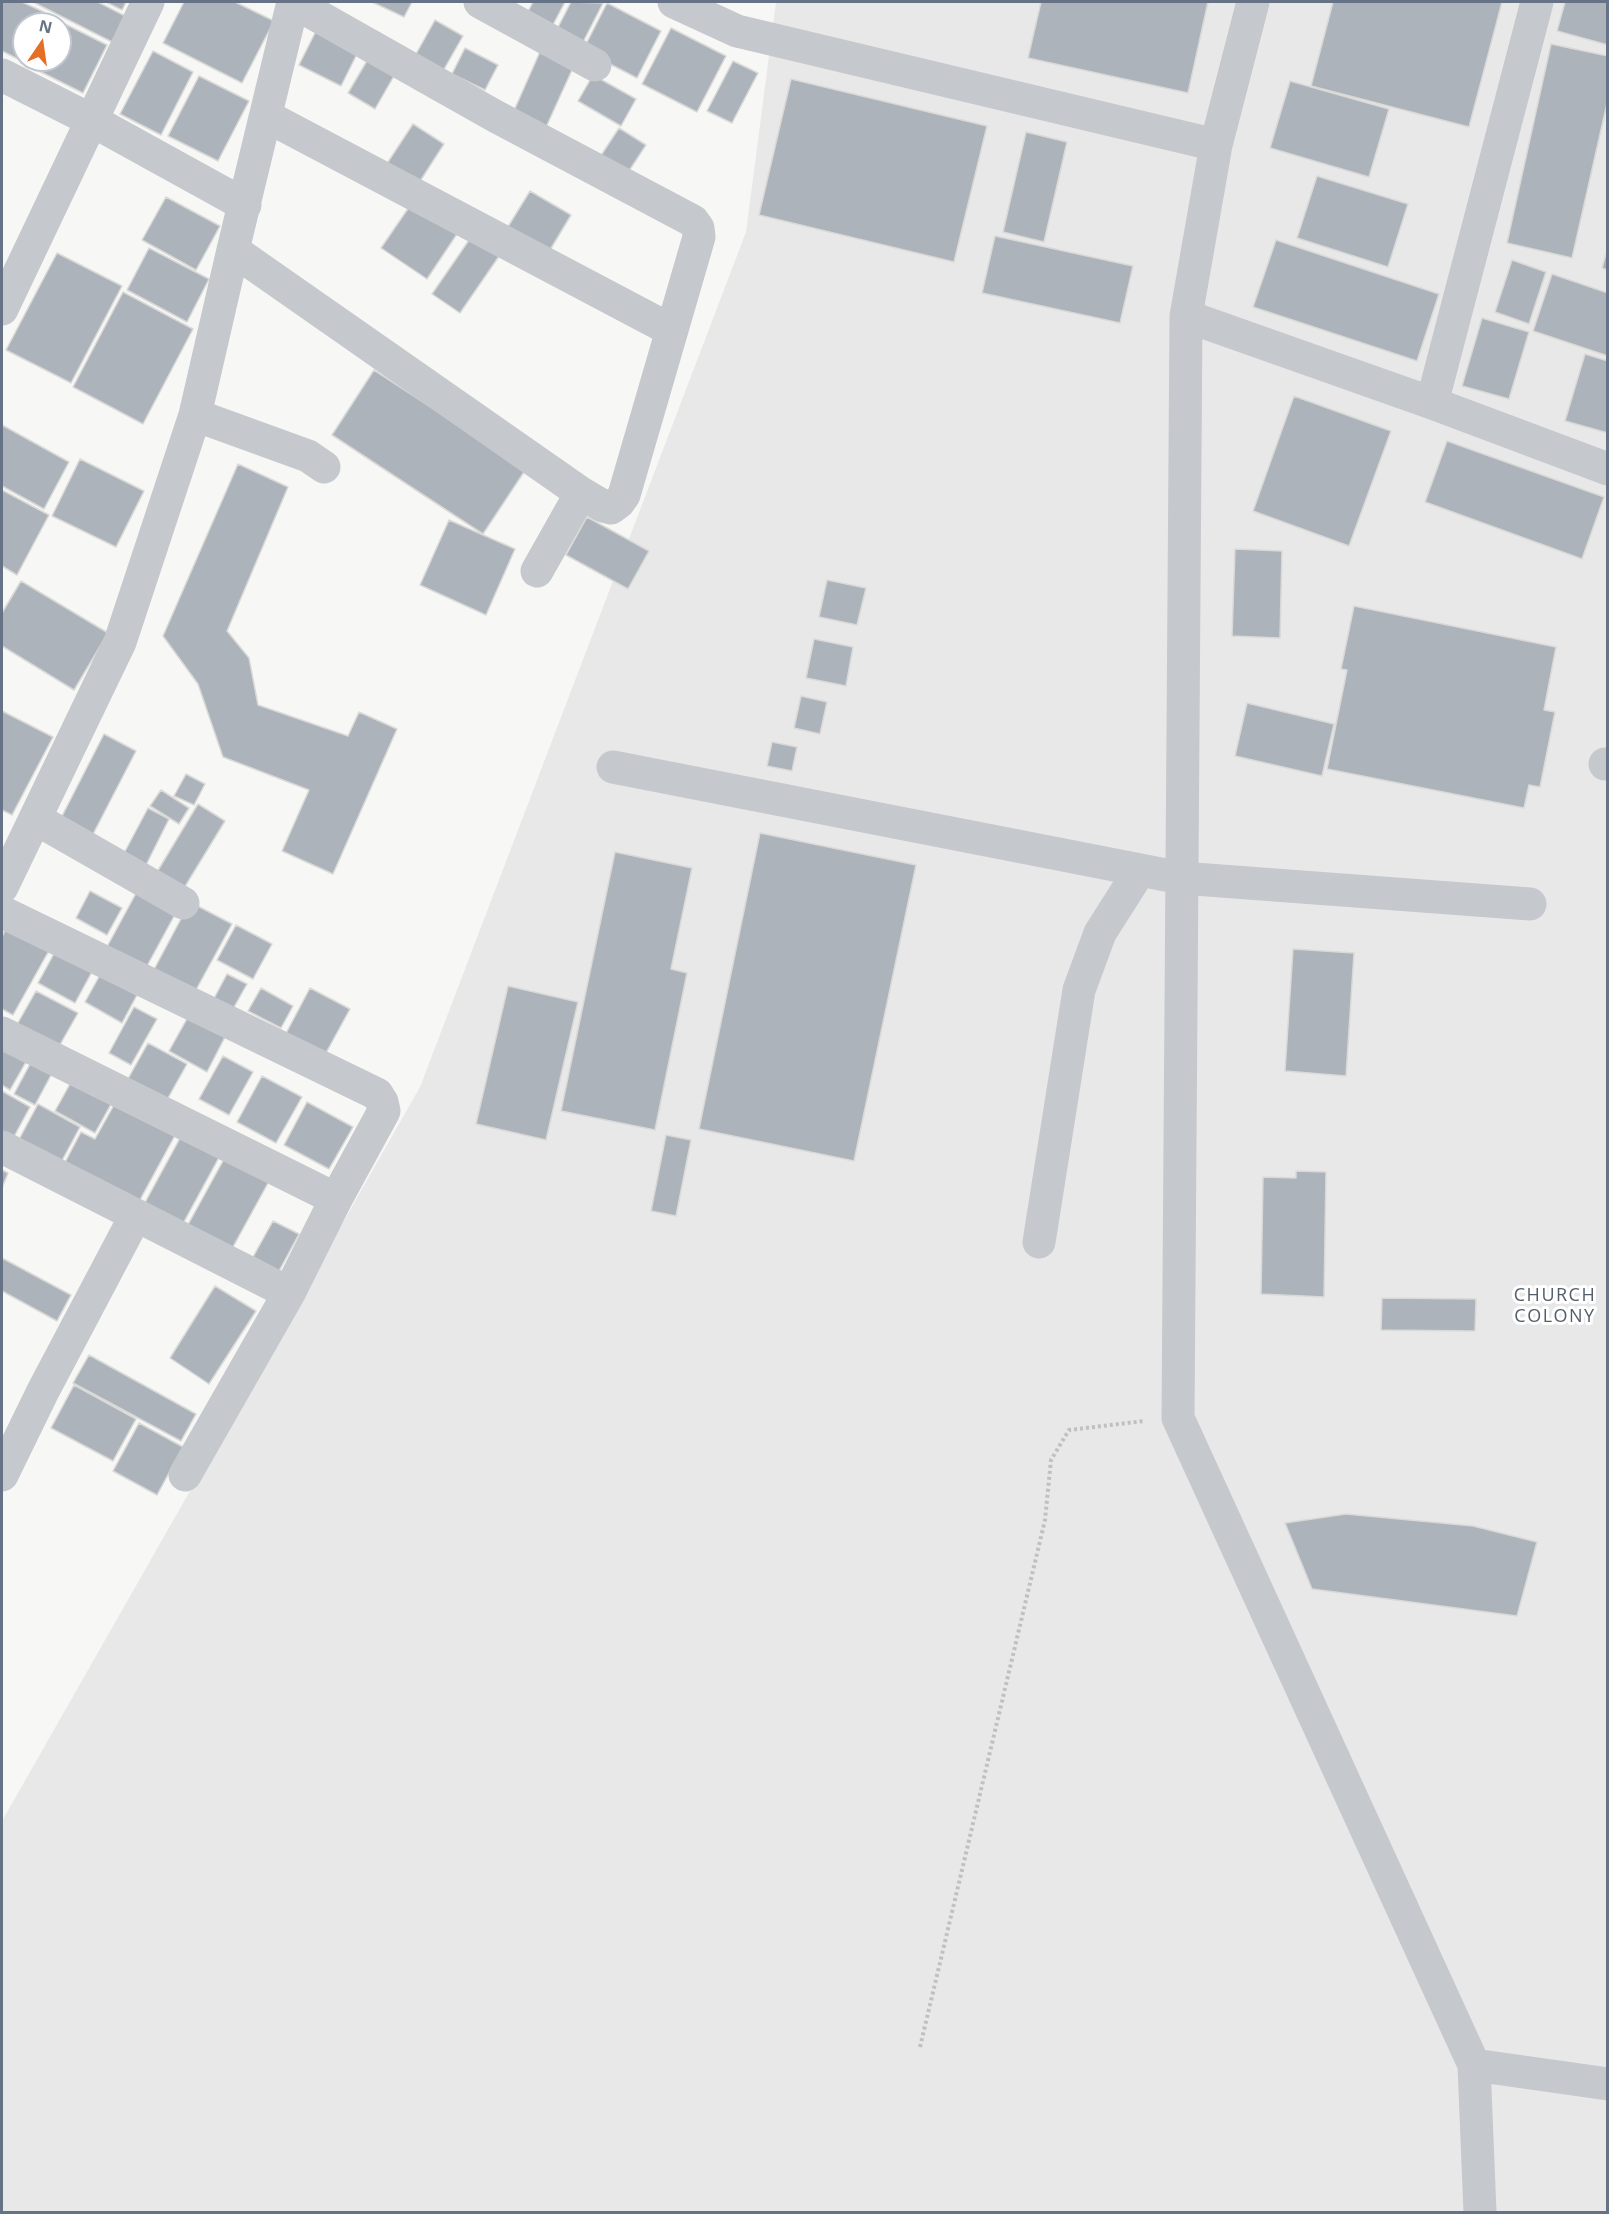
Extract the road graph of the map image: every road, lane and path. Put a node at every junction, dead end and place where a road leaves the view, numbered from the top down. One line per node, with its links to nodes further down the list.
1 (148, 2): 11 (street)
2 (293, 2): 10 (street); 17 (street)
3 (480, 2): 8 (street)
4 (674, 2): 7 (street)
5 (1253, 2): 12 (street)
6 (1537, 2): 18 (street)
7 (737, 16): 12 (street)
8 (595, 65)
9 (2, 75): 11 (street)
10 (266, 116): 13 (street); 17 (street)
11 (91, 120): 13 (street); 15 (street)
12 (1216, 146): 16 (street)
13 (245, 205): 14 (street)
14 (233, 250): 19 (street); 22 (street)
15 (2, 309)
16 (1186, 316): 18 (street); 28 (street)
17 (671, 330): 22 (street)
18 (1432, 403): 21 (street)
19 (195, 415): 20 (street); 25 (street)
20 (324, 467)
21 (1608, 469)
22 (581, 493): 23 (street)
23 (537, 571)
24 (613, 768): 27 (street)
25 (36, 819): 26 (street); 30 (street)
26 (11, 844): 29 (street)
27 (1140, 870): 28 (street); 37 (street)
28 (1181, 878): 31 (street); 39 (street)
29 (2, 887)
30 (183, 903)
31 (1530, 904)
32 (2, 912): 35 (street)
33 (2, 1033): 35 (street)
34 (2, 1147): 36 (street)
35 (336, 1199): 38 (street)
36 (136, 1215): 38 (street); 40 (street)
37 (1040, 1242)
38 (289, 1293): 41 (street)
39 (1178, 1418): 42 (path); 43 (street)
40 (2, 1475)
41 (184, 1475)
42 (920, 2047)
43 (1474, 2065): 44 (street); 45 (street)
44 (1608, 2084)
45 (1480, 2212)

